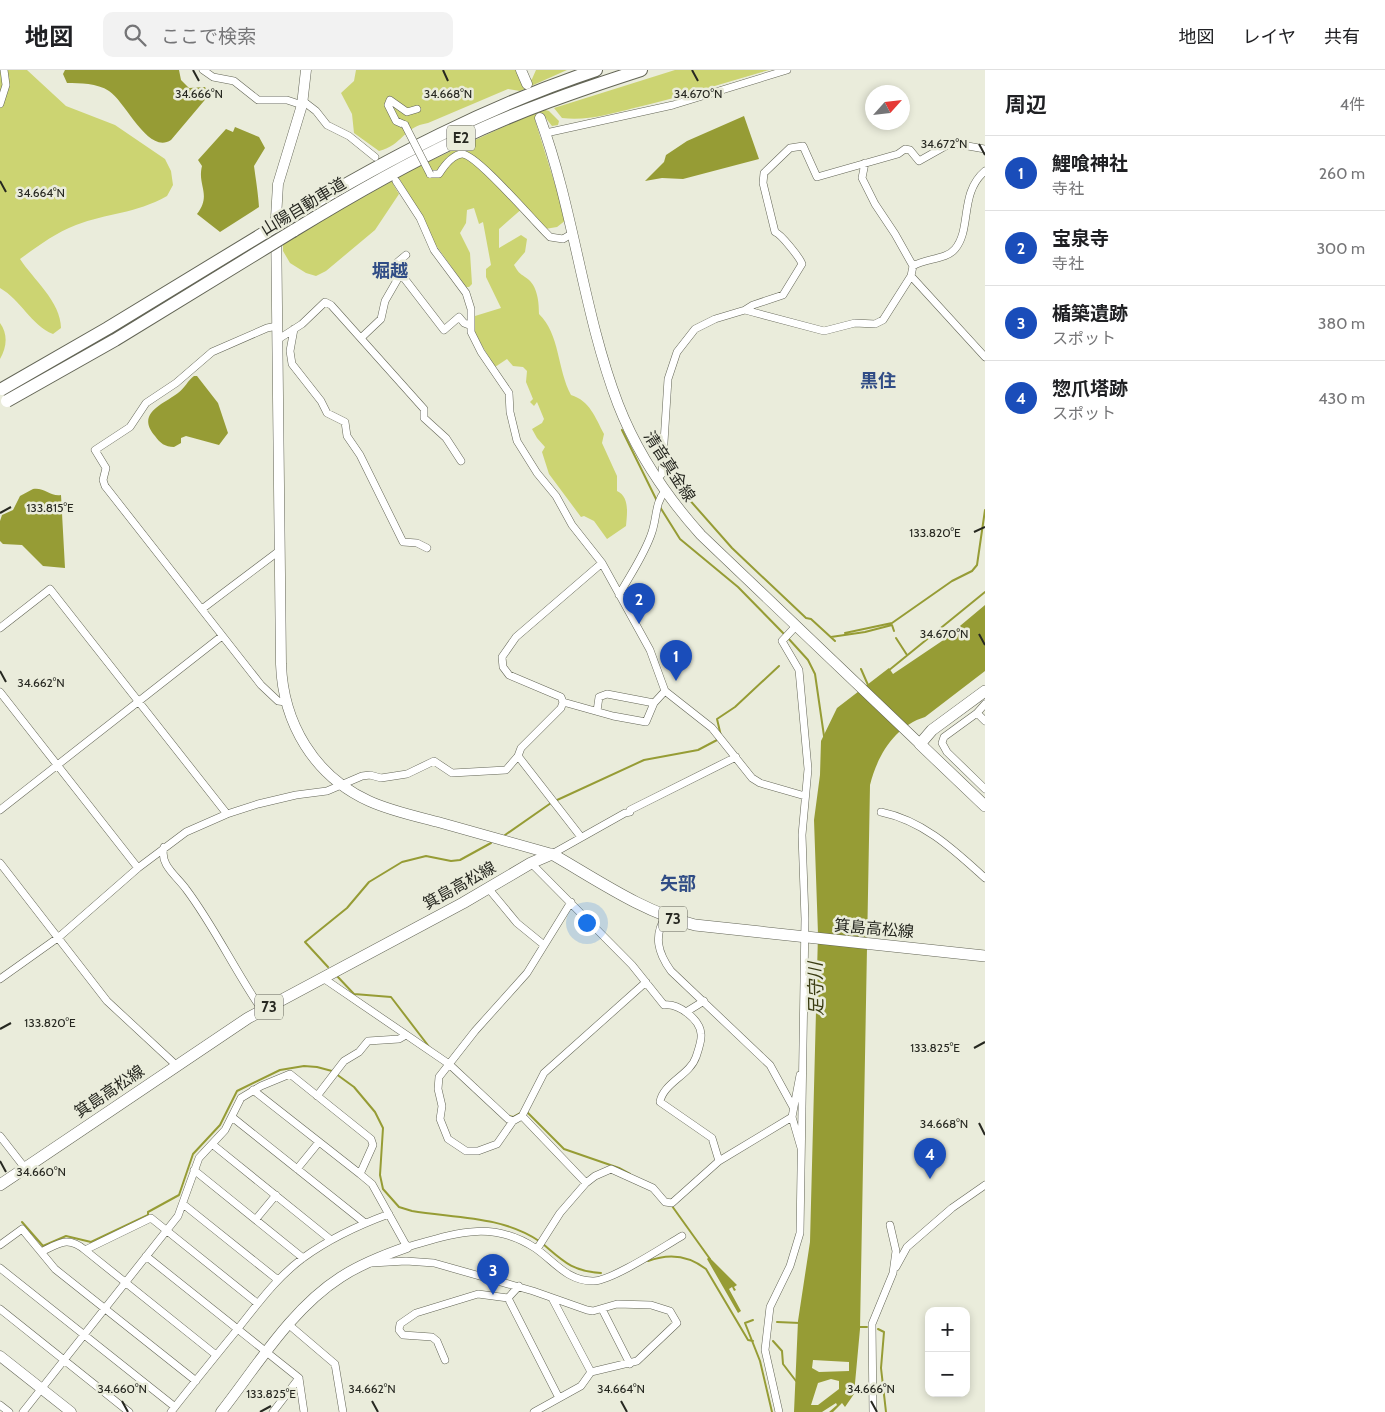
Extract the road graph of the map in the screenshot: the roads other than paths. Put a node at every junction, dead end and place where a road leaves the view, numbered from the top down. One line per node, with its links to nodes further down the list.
1 (4, 70): 10 (street)
2 (203, 70): 9 (street)
3 (306, 70): 9 (street)
4 (522, 70): 8 (street)
5 (596, 70): 31 (highway, 山陽自動車道 / E2, bridge)
6 (641, 70): 32 (highway, 山陽自動車道 / E2, bridge)
7 (787, 70): 13 (street)
8 (527, 84)
9 (302, 103): 15 (street); 26 (street)
10 (0, 104)
11 (417, 109): 19 (street, bridge)
12 (540, 118): 13 (street, 清音真金線)
13 (546, 133): 19 (street, 清音真金線)
14 (985, 149): 16 (street)
15 (375, 157)
16 (865, 163): 21 (street); 24 (street)
17 (985, 171): 21 (street)
18 (396, 181): 25 (street)
19 (573, 233): 34 (street, 清音真金線)
20 (406, 255): 22 (street)
21 (913, 266): 23 (street)
22 (400, 276): 25 (street); 28 (street)
23 (911, 276): 24 (street); 30 (street)
24 (745, 310): 34 (street)
25 (469, 325): 38 (street)
26 (277, 326): 29 (street); 40 (street)
27 (294, 329): 28 (street); 29 (street); 36 (street)
28 (362, 337): 33 (street)
29 (278, 340): 37 (street)
30 (985, 357)
31 (1, 389)
32 (4, 403)
33 (462, 460)
34 (657, 478): 35 (street, 清音真金線)
35 (661, 498): 39 (street); 42 (street, 清音真金線)
36 (427, 548)
37 (280, 551): 40 (street); 48 (street)
38 (602, 563): 39 (street); 49 (street)
39 (619, 595): 44 (street)
40 (202, 609): 43 (street)
41 (0, 628): 47 (street)
42 (789, 633): 55 (street, 清音真金線); 61 (street)
43 (222, 636): 47 (street); 48 (street)
44 (665, 691): 50 (street); 57 (street)
45 (985, 691): 55 (main road)
46 (0, 692): 58 (street)
47 (139, 701): 58 (street); 65 (street)
48 (286, 702): 59 (street)
49 (563, 702): 52 (street); 56 (street)
50 (654, 703): 52 (street); 52 (street)
51 (985, 704): 53 (street)
52 (596, 711)
53 (977, 713): 54 (street); 60 (street)
54 (985, 721)
55 (920, 744): 62 (main road)
56 (518, 756): 59 (street); 66 (street)
57 (736, 757): 61 (street); 66 (street)
58 (56, 765): 63 (street); 71 (street)
59 (343, 786): 65 (street); 68 (street)
60 (985, 789)
61 (805, 796): 77 (street)
62 (985, 806)
63 (0, 810)
64 (881, 812): 72 (street)
65 (227, 814): 67 (street)
66 (582, 837): 68 (street)
67 (164, 847): 71 (street); 84 (street)
68 (552, 854): 70 (main road, 箕島高松線 / 73); 75 (main road, 箕島高松線 / 73)
69 (0, 863): 76 (street)
70 (532, 863): 73 (main road, 箕島高松線 / 73); 74 (street)
71 (138, 868): 76 (street)
72 (985, 878)
73 (488, 888): 78 (street); 80 (main road, 箕島高松線 / 73)
74 (571, 902): 78 (street); 82 (street)
75 (666, 916): 77 (main road, 箕島高松線 / 73); 83 (street)
76 (58, 937): 81 (street); 88 (street)
77 (806, 938): 79 (main road, 箕島高松線 / 73); 89 (street)
78 (544, 945): 87 (street)
79 (985, 956)
80 (323, 978): 84 (main road, 箕島高松線 / 73); 86 (street)
81 (0, 979)
82 (646, 982): 85 (street); 93 (street)
83 (704, 1001): 85 (street); 92 (street)
84 (262, 1010): 88 (main road, 箕島高松線 / 73)
85 (686, 1012): 101 (street)
86 (406, 1035): 87 (street); 91 (street)
87 (450, 1063): 96 (street); 96 (street)
88 (176, 1065): 102 (main road, 箕島高松線 / 73)
89 (802, 1070): 92 (street); 100 (street)
90 (253, 1090): 91 (street); 95 (street); 98 (street)
91 (317, 1096): 105 (street)
92 (793, 1107): 94 (street)
93 (523, 1113): 96 (street); 106 (street)
94 (792, 1116): 100 (street); 101 (street)
95 (232, 1117): 99 (street); 103 (street)
96 (513, 1121)
97 (0, 1136): 102 (street)
98 (318, 1142): 103 (street); 105 (street)
99 (212, 1144): 104 (street); 109 (street)
100 (802, 1154): 162 (street)
101 (719, 1161): 106 (street)
102 (25, 1168): 107 (main road, 箕島高松線 / 73)
103 (297, 1169): 113 (street)
104 (194, 1170): 110 (street); 112 (street)
105 (360, 1174): 111 (street)
106 (586, 1183): 118 (street)
107 (0, 1185)
108 (985, 1185): 127 (street)
109 (276, 1195): 112 (street); 117 (street)
110 (183, 1204): 115 (street); 128 (street)
111 (388, 1214): 113 (street); 120 (street)
112 (256, 1219): 124 (street)
113 (365, 1223): 117 (street)
114 (890, 1225): 127 (street)
115 (167, 1230): 121 (street); 123 (street); 133 (street)
116 (682, 1236): 118 (street)
117 (331, 1240): 124 (street)
118 (540, 1244): 120 (street)
119 (0, 1245): 122 (street)
120 (407, 1247): 125 (street)
121 (85, 1250): 122 (street); 129 (street)
122 (41, 1252): 134 (street)
123 (146, 1256): 129 (street); 138 (street)
124 (303, 1258): 128 (street)
125 (364, 1264): 130 (street); 137 (street)
126 (0, 1268): 139 (street)
127 (894, 1272): 163 (street)
128 (278, 1280): 133 (street)
129 (125, 1282): 134 (street); 141 (street)
130 (519, 1286): 131 (street); 132 (street)
131 (508, 1298): 144 (street); 150 (street)
132 (552, 1298): 136 (street); 146 (street)
133 (257, 1303): 138 (street)
134 (104, 1308): 139 (street); 148 (street)
135 (0, 1309): 143 (street)
136 (602, 1309): 145 (street); 145 (street)
137 (288, 1324): 140 (street); 160 (street)
138 (237, 1330): 140 (street); 141 (street)
139 (84, 1334): 143 (street); 152 (street)
140 (267, 1353): 147 (street); 157 (street)
141 (216, 1354): 148 (street)
142 (0, 1356): 149 (street)
143 (63, 1359): 149 (street); 156 (street)
144 (445, 1360)
145 (630, 1364): 146 (street)
146 (591, 1372): 150 (street)
147 (299, 1378): 158 (street); 159 (street)
148 (196, 1381): 152 (street)
149 (41, 1388): 154 (street); 155 (street)
150 (559, 1398): 161 (street)
151 (0, 1405): 153 (street)
152 (173, 1409)
153 (9, 1412)
154 (23, 1412)
155 (71, 1412)
156 (129, 1412)
157 (221, 1412)
158 (273, 1412)
159 (304, 1412)
160 (344, 1412)
161 (534, 1412)
162 (779, 1412)
163 (873, 1412)

